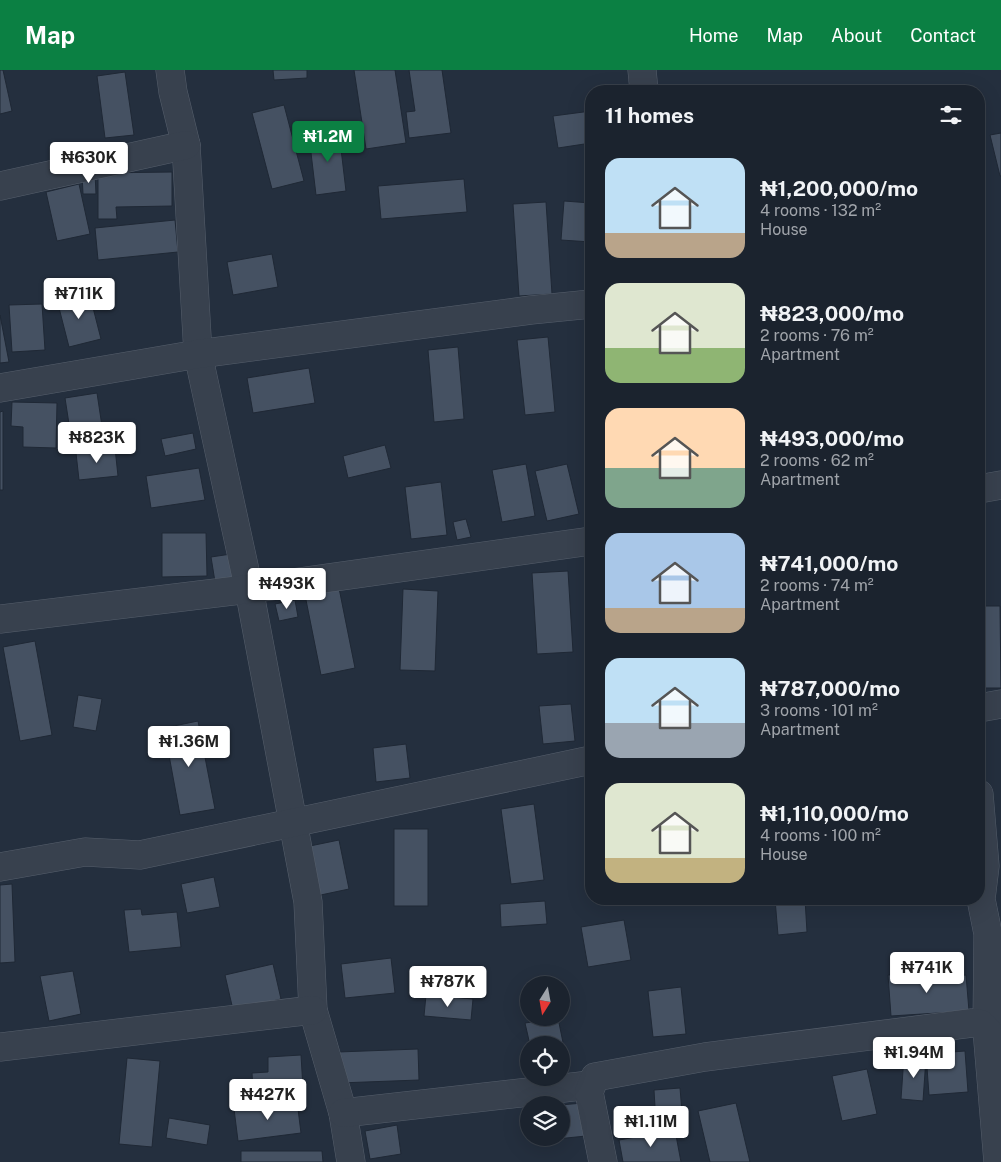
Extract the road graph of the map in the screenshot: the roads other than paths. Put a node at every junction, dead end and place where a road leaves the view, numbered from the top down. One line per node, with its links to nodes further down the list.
1 (170, 70): 4 (street)
2 (642, 70): 3 (street)
3 (643, 85)
4 (186, 145): 5 (street); 7 (street)
5 (0, 186)
6 (585, 305): 7 (street)
7 (198, 354): 8 (street); 12 (street)
8 (0, 388)
9 (1001, 485): 10 (street)
10 (985, 488)
11 (585, 542): 12 (street)
12 (249, 589): 13 (street); 17 (street)
13 (0, 619)
14 (1001, 704): 15 (street)
15 (985, 707)
16 (585, 761): 17 (street)
17 (293, 823): 18 (street); 20 (street)
18 (0, 867)
19 (982, 905): 21 (street)
20 (313, 1010): 22 (street); 24 (street)
21 (994, 1030): 23 (street); 27 (street)
22 (0, 1047)
23 (590, 1085): 24 (street); 26 (street)
24 (343, 1113): 25 (street)
25 (351, 1162)
26 (603, 1162)
27 (998, 1162)

